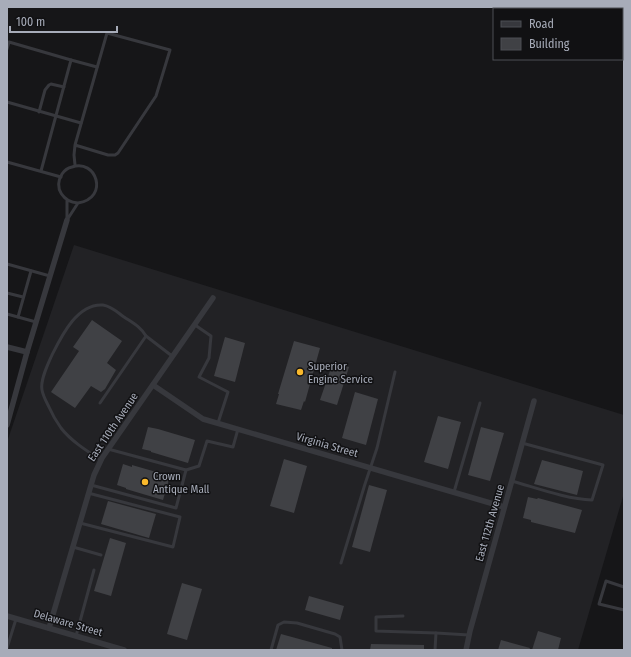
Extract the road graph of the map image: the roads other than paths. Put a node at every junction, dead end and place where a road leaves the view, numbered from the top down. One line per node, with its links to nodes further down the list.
1 (7, 50): 2 (lane)
2 (71, 60): 3 (lane); 4 (lane)
3 (97, 67): 8 (lane); 9 (lane)
4 (64, 87): 6 (lane); 7 (lane)
5 (7, 102): 6 (lane)
6 (39, 112): 7 (lane)
7 (56, 116): 8 (lane); 12 (lane)
8 (81, 123): 9 (lane)
9 (75, 145): 11 (lane)
10 (7, 162): 12 (lane)
11 (75, 165): 13 (lane); 15 (lane)
12 (41, 171): 13 (lane)
13 (60, 177): 14 (lane)
14 (67, 200): 15 (lane); 16 (lane)
15 (78, 203): 16 (lane)
16 (67, 220): 19 (street)
17 (7, 264): 18 (lane)
18 (31, 271): 19 (lane); 21 (lane)
19 (50, 276): 25 (street)
20 (7, 293): 21 (lane)
21 (23, 297): 24 (lane)
22 (213, 298): 26 (street, East 110th Avenue)
23 (7, 314): 24 (lane)
24 (18, 317): 25 (lane)
25 (36, 322): 29 (street)
26 (195, 325): 30 (street, East 110th Avenue); 37 (lane)
27 (146, 336): 30 (lane); 34 (lane); 42 (lane)
28 (7, 346): 29 (street)
29 (27, 352): 36 (street)
30 (173, 356): 32 (street, East 110th Avenue)
31 (395, 372): 43 (lane)
32 (152, 385): 37 (street, Virginia Street); 41 (street, East 110th Avenue)
33 (534, 401): 40 (street, East 112th Avenue)
34 (100, 403)
35 (480, 403): 47 (lane)
36 (9, 411): 38 (street)
37 (218, 423): 39 (street, Virginia Street)
38 (7, 425)
39 (238, 429): 43 (street, Virginia Street); 44 (lane)
40 (522, 444): 45 (street, East 112th Avenue); 45 (lane)
41 (108, 449): 42 (street, East 110th Avenue); 44 (lane)
42 (101, 460): 46 (street, East 110th Avenue)
43 (370, 468): 47 (street, Virginia Street); 55 (lane)
44 (186, 470): 49 (lane)
45 (512, 481): 51 (street, East 112th Avenue)
46 (91, 485): 48 (street, East 110th Avenue); 49 (lane)
47 (454, 492): 51 (street, Virginia Street)
48 (88, 493): 50 (lane); 52 (street, East 110th Avenue)
49 (145, 500): 50 (lane)
50 (143, 507): 52 (lane)
51 (504, 507): 64 (street, East 112th Avenue)
52 (80, 523): 53 (street, East 110th Avenue)
53 (73, 547): 54 (lane); 62 (street, East 110th Avenue)
54 (101, 555)
55 (341, 563)
56 (94, 570): 65 (lane)
57 (624, 586): 58 (lane)
58 (624, 610)
59 (7, 616): 61 (street, Delaware Street)
60 (403, 616): 63 (lane)
61 (16, 619): 62 (street, Delaware Street); 66 (lane)
62 (49, 628): 65 (street, Delaware Street)
63 (436, 633): 64 (lane); 70 (lane)
64 (469, 635): 71 (street, East 112th Avenue)
65 (76, 636): 67 (street, Delaware Street)
66 (7, 648)
67 (124, 650)
68 (271, 650): 69 (lane)
69 (342, 650)
70 (436, 650)
71 (466, 650)

